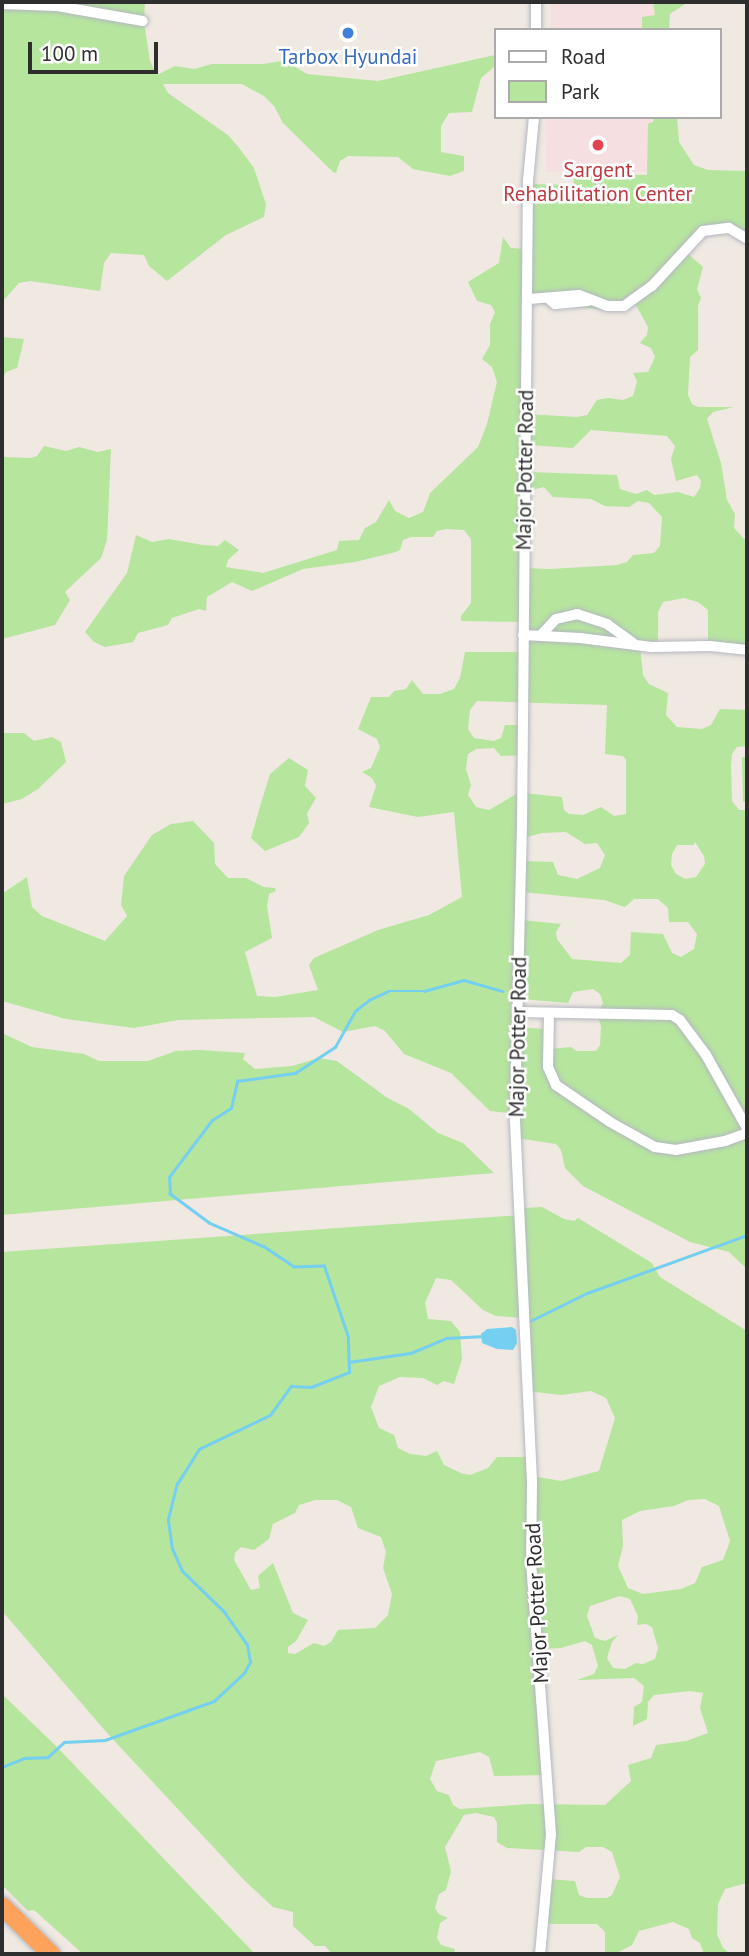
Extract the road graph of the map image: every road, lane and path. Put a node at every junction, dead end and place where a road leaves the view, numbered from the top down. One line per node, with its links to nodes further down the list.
1 (536, 2): 4 (street)
2 (2, 4): 3 (street)
3 (143, 21)
4 (536, 28)
5 (534, 119): 7 (street, Major Potter Road)
6 (747, 239): 7 (street)
7 (529, 299): 8 (street, Major Potter Road)
8 (523, 635): 9 (street); 12 (street, Major Potter Road)
9 (541, 635): 10 (street); 10 (street)
10 (636, 646): 11 (street)
11 (747, 650)
12 (519, 1012): 13 (street); 18 (street, Major Potter Road)
13 (550, 1014): 14 (street); 15 (street)
14 (747, 1128)
15 (747, 1133)
16 (2, 1906): 17 (highway)
17 (51, 1954)
18 (540, 1954)

